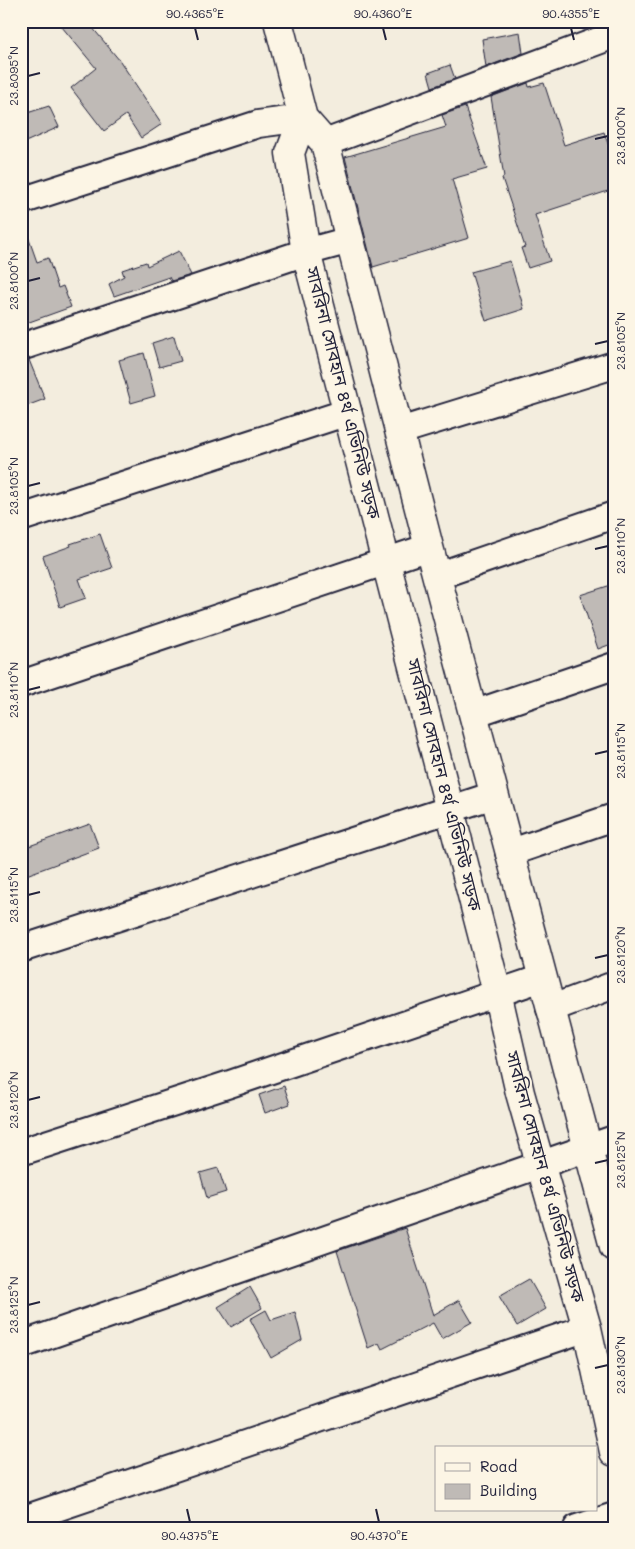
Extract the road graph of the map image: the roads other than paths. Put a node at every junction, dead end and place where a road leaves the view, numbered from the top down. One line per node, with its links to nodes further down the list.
1 (278, 21): 3 (street)
2 (614, 35): 4 (street)
3 (303, 118): 4 (street); 5 (street); 7 (street, সাবরিনা সোবহান ৪র্থ এভিনিউ সড়ক)
4 (325, 142): 6 (street)
5 (21, 201)
6 (350, 240): 7 (street); 11 (street)
7 (306, 252): 8 (street); 10 (street, সাবরিনা সোবহান ৪র্থ এভিনিউ সড়ক)
8 (21, 347)
9 (614, 365): 11 (street)
10 (348, 412): 13 (street); 15 (street, সাবরিনা সোবহান ৪র্থ এভিনিউ সড়ক)
11 (400, 431): 14 (street)
12 (614, 515): 16 (street)
13 (21, 518)
14 (429, 547): 15 (street); 16 (street)
15 (386, 560): 18 (street); 21 (street, সাবরিনা সোবহান ৪র্থ এভিনিউ সড়ক)
16 (437, 576): 19 (street)
17 (614, 666): 19 (street)
18 (21, 684)
19 (473, 714): 20 (street)
20 (494, 795): 21 (street); 23 (street)
21 (451, 810): 24 (street); 27 (street, সাবরিনা সোবহান ৪র্থ এভিনিউ সড়ক)
22 (614, 817): 23 (street)
23 (509, 853): 25 (street)
24 (21, 949)
25 (542, 978): 27 (street); 28 (street)
26 (614, 986): 28 (street)
27 (497, 992): 31 (street); 32 (street, সাবরিনা সোবহান ৪র্থ এভিনিউ সড়ক)
28 (550, 1009): 30 (street)
29 (614, 1139): 30 (street)
30 (588, 1149): 32 (street); 33 (street)
31 (21, 1152)
32 (540, 1166): 34 (street, সাবরিনা সোবহান ৪র্থ এভিনিউ সড়ক); 35 (street)
33 (614, 1247)
34 (587, 1328): 36 (street, সাবরিনা সোবহান ৪র্থ এভিনিউ সড়ক); 38 (street)
35 (21, 1345)
36 (614, 1452)
37 (614, 1516): 39 (street)
38 (21, 1520)
39 (577, 1528)

